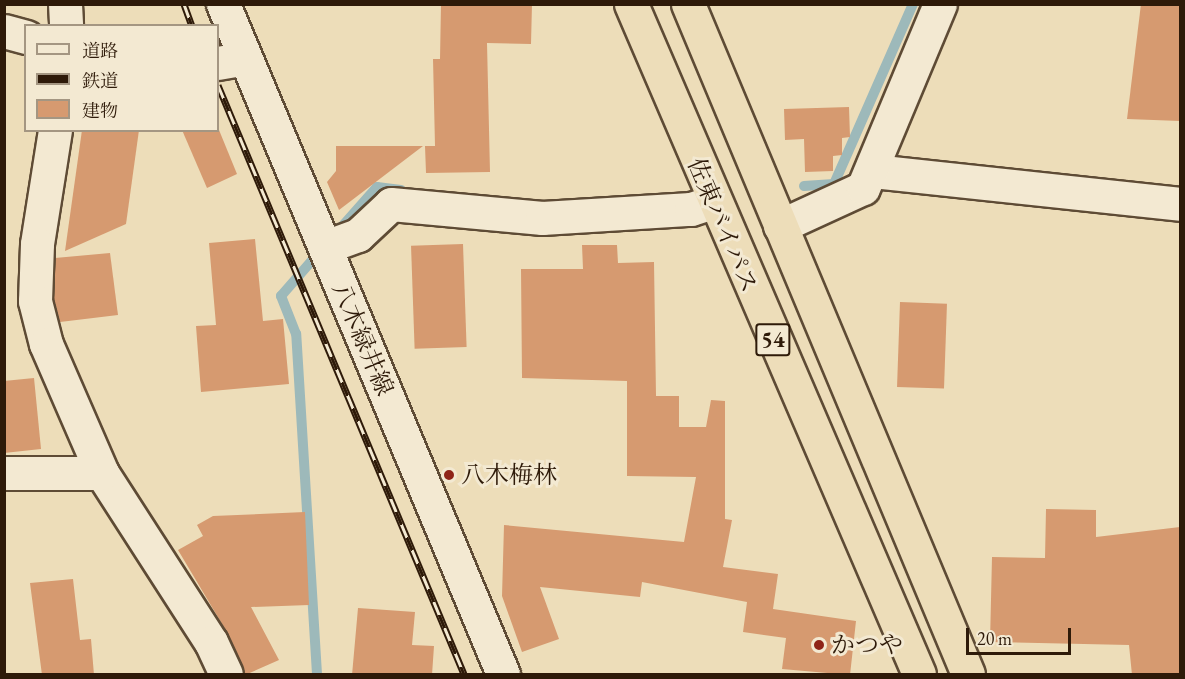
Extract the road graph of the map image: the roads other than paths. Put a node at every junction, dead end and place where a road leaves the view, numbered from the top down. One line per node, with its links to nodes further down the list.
1 (65, 4): 6 (street)
2 (223, 4): 9 (street, 八木緑井線)
3 (631, 4): 12 (highway, 佐東バイパス / 54)
4 (940, 4): 11 (street)
5 (694, 12): 14 (highway, 54)
6 (66, 24)
7 (4, 31): 8 (street)
8 (24, 36)
9 (231, 60): 15 (street, 八木緑井線)
10 (54, 132): 17 (street)
11 (873, 171): 13 (street); 14 (street)
12 (713, 202): 15 (street); 20 (highway, 佐東バイパス / 54)
13 (1180, 204)
14 (780, 226): 21 (highway, 54)
15 (325, 248): 19 (street, 八木緑井線)
16 (4, 473): 17 (street)
17 (102, 473): 18 (street)
18 (226, 675)
19 (503, 675)
20 (919, 675)
21 (968, 675)

